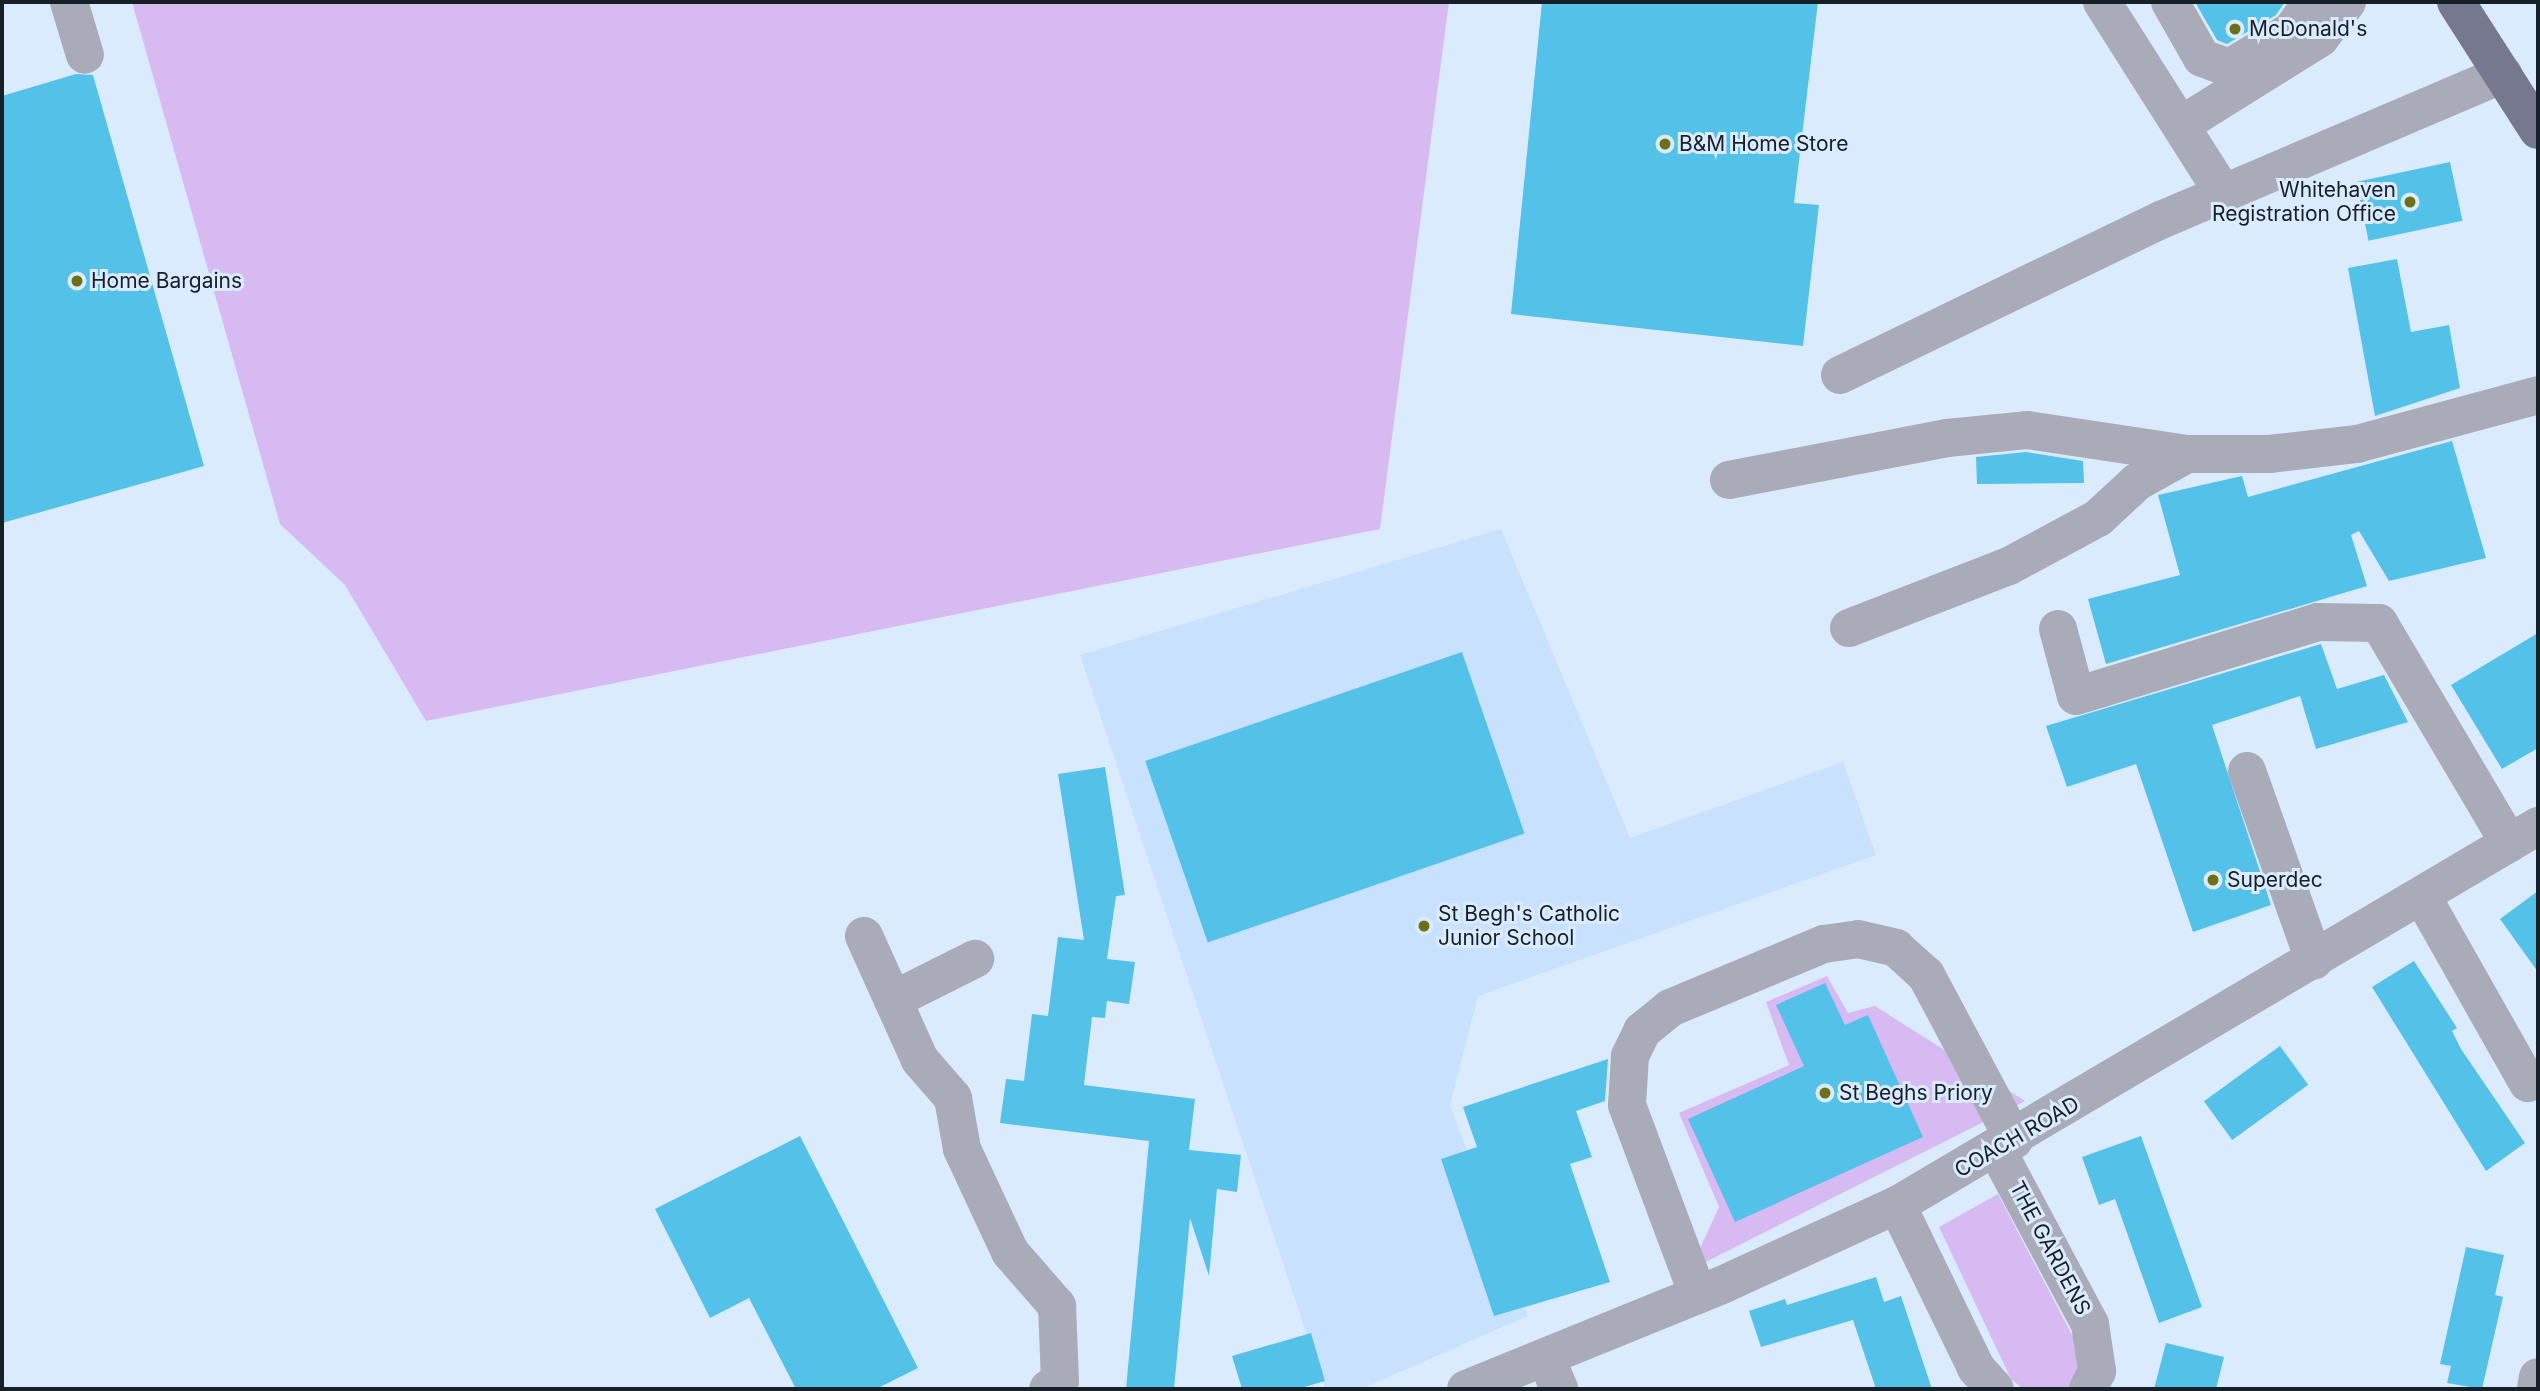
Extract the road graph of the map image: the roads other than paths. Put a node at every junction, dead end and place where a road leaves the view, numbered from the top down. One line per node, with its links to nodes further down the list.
1 (69, 2): 7 (street)
2 (2102, 2): 9 (street)
3 (2170, 2): 4 (street)
4 (2312, 2)
5 (2347, 2): 9 (street)
6 (2456, 2): 8 (main road)
7 (85, 55)
8 (2503, 74): 10 (main road); 11 (street)
9 (2181, 125): 11 (street)
10 (2538, 130)
11 (2223, 193): 12 (street)
12 (1840, 375)
13 (2538, 394): 14 (street)
14 (2187, 454): 15 (street); 16 (street)
15 (1729, 480)
16 (1849, 628)
17 (2058, 629): 19 (street)
18 (2247, 771): 23 (street)
19 (2524, 834): 20 (street, COACH ROAD)
20 (2422, 896): 23 (street, COACH ROAD); 25 (street)
21 (864, 936): 24 (street)
22 (975, 959): 24 (street)
23 (2314, 960): 26 (street, COACH ROAD)
24 (893, 1000): 31 (street)
25 (2528, 1083)
26 (2006, 1145): 27 (street, COACH ROAD); 28 (street, THE GARDENS); 34 (street, THE GARDENS)
27 (1897, 1205): 28 (street, COACH ROAD); 33 (street)
28 (1698, 1295): 29 (street, COACH ROAD)
29 (1553, 1373): 32 (street, COACH ROAD)
30 (2538, 1377): 35 (street)
31 (1048, 1389)
32 (1466, 1389)
33 (1996, 1389)
34 (2088, 1389)
35 (2536, 1389)

